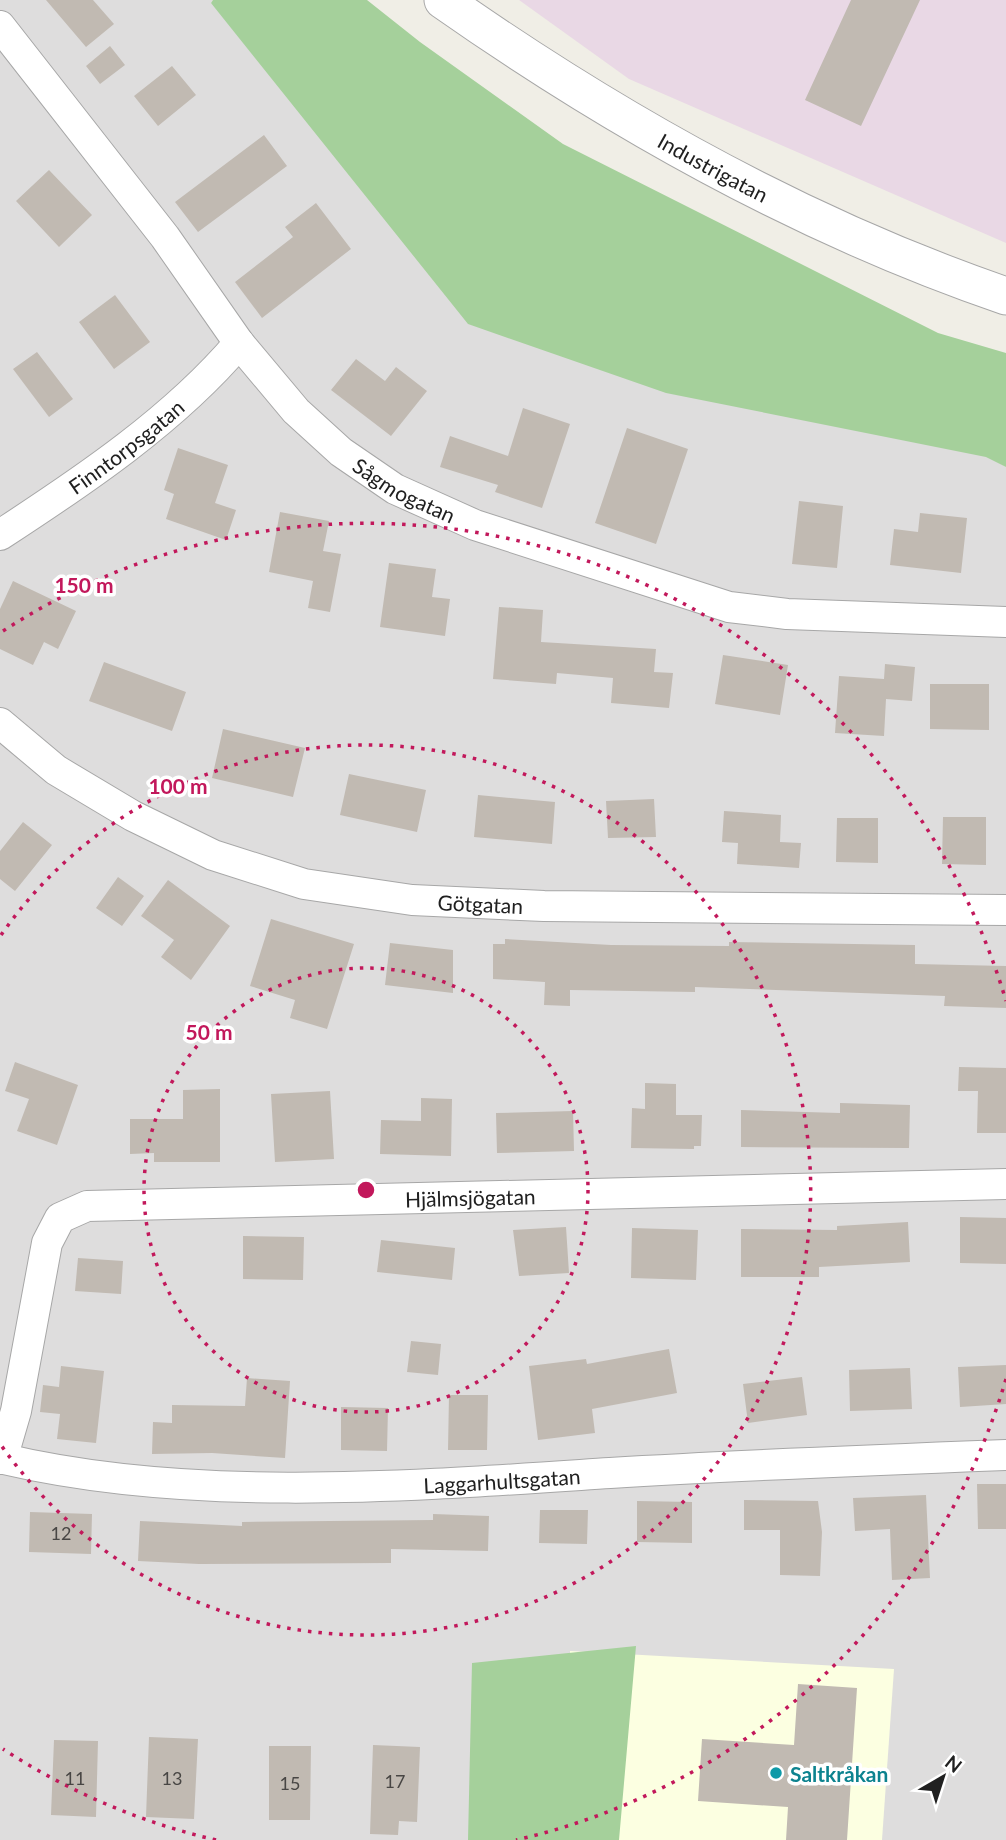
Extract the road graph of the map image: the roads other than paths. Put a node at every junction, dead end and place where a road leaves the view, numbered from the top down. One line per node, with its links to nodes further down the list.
1 (443, 0): 3 (street, Industrigatan)
2 (0, 26): 4 (street, Sågmogatan)
3 (1006, 296)
4 (239, 343): 5 (street, Finntorpsgatan); 6 (street, Sågmogatan)
5 (0, 534)
6 (1006, 622)
7 (0, 723): 8 (street, Götgatan)
8 (1006, 910)
9 (1006, 1184): 11 (street, Hjälmsjögatan)
10 (1006, 1455): 11 (street, Laggarhultsgatan)
11 (1, 1458)

